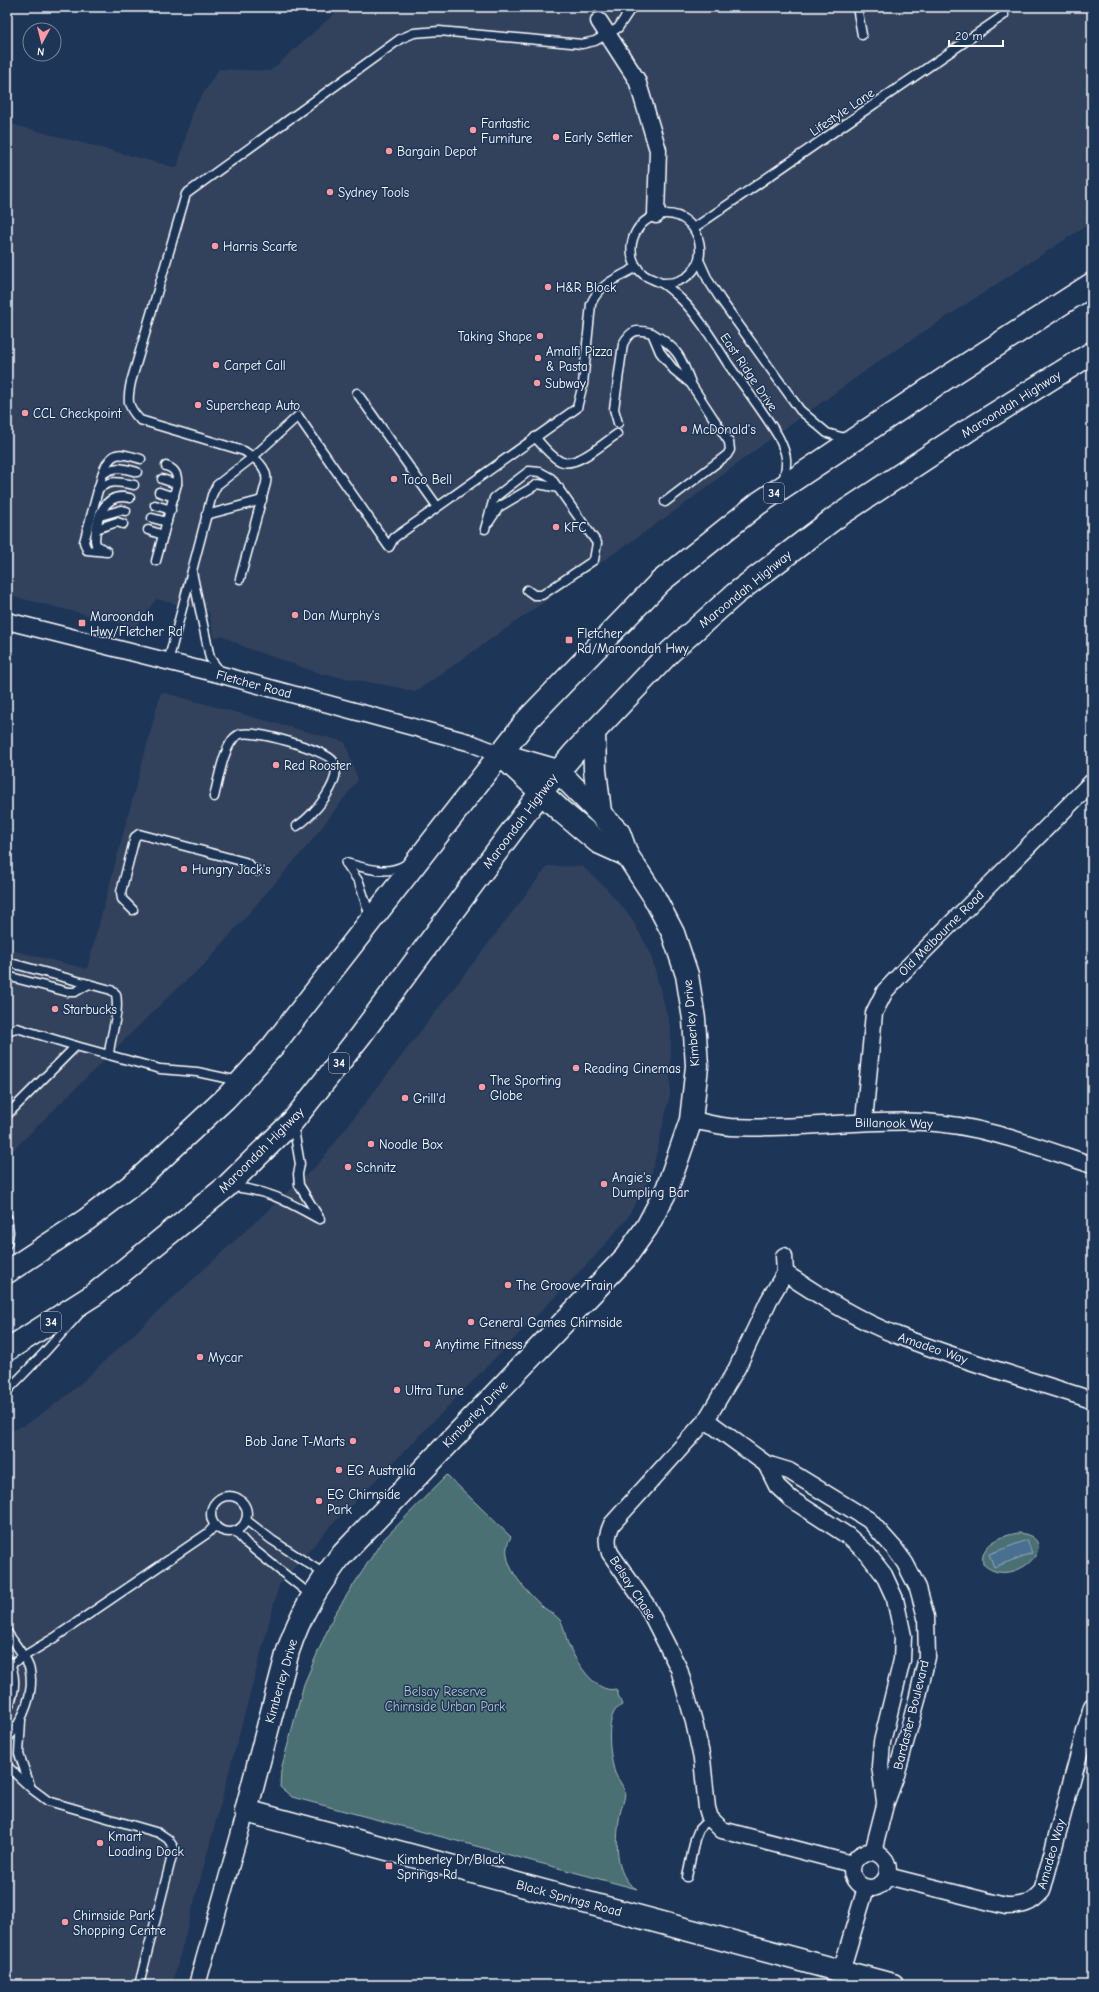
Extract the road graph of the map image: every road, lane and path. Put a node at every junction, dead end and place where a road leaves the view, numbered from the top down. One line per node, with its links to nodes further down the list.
1 (632, 7): 4 (lane)
2 (857, 7): 5 (lane)
3 (1004, 15): 7 (lane, Lifestyle Lane)
4 (603, 27): 6 (street); 20 (lane)
5 (862, 35)
6 (656, 215): 7 (lane); 9 (lane)
7 (694, 228): 8 (lane)
8 (699, 260): 10 (lane); 19 (lane, East Ridge Drive)
9 (636, 267): 10 (lane); 18 (lane)
10 (663, 283): 29 (lane, East Ridge Drive)
11 (1092, 284): 19 (main road, 34)
12 (652, 333): 14 (lane); 14 (lane); 16 (lane)
13 (1092, 353): 55 (main road, Maroondah Highway / 34)
14 (691, 384): 35 (lane)
15 (357, 393): 37 (lane)
16 (618, 423)
17 (617, 434): 18 (lane)
18 (535, 437): 37 (lane)
19 (852, 440): 29 (main road, 34)
20 (253, 457): 34 (lane); 37 (lane); 40 (lane)
21 (141, 459): 24 (lane)
22 (166, 466): 26 (lane)
23 (137, 472): 24 (lane)
24 (102, 476): 30 (lane)
25 (162, 479): 26 (lane)
26 (177, 484): 32 (lane)
27 (134, 485): 30 (lane)
28 (558, 488): 28 (lane); 51 (lane)
29 (782, 488): 56 (main road, 34)
30 (98, 489): 45 (lane)
31 (159, 492): 32 (lane)
32 (174, 497): 38 (lane)
33 (130, 498): 41 (lane)
34 (262, 500): 40 (lane); 50 (lane)
35 (665, 502)
36 (155, 505): 38 (lane)
37 (437, 506)
38 (170, 510): 43 (lane)
39 (126, 511): 41 (lane)
40 (206, 515): 49 (lane)
41 (100, 516): 45 (lane)
42 (152, 518): 43 (lane)
43 (167, 522): 47 (lane)
44 (123, 524): 45 (lane)
45 (96, 529)
46 (148, 530): 47 (lane)
47 (163, 535): 48 (lane)
48 (156, 561)
49 (191, 570): 53 (lane); 54 (lane)
50 (240, 579)
51 (527, 590)
52 (7, 621): 53 (street, Fletcher Road)
53 (168, 662): 54 (street, Fletcher Road)
54 (222, 676): 56 (street, Fletcher Road)
55 (594, 732): 57 (main road, Maroondah Highway / 34); 61 (main road)
56 (500, 754): 57 (main road, Kimberley Drive); 59 (main road); 63 (main road, 34)
57 (558, 771): 59 (main road, Maroondah Highway / 34); 61 (main road, Kimberley Drive)
58 (1092, 782): 78 (street, Old Melbourne Road)
59 (541, 792): 64 (main road); 77 (main road, Maroondah Highway / 34)
60 (214, 797): 62 (lane)
61 (600, 812): 64 (main road, Kimberley Drive)
62 (297, 826)
63 (424, 854): 67 (main road, 34); 67 (lane)
64 (627, 855): 76 (main road, Kimberley Drive)
65 (257, 871): 66 (lane)
66 (132, 910)
67 (371, 919): 74 (main road, 34)
68 (7, 962): 70 (lane)
69 (7, 976): 70 (lane)
70 (89, 984): 73 (lane)
71 (7, 1031): 72 (lane)
72 (76, 1046): 73 (lane); 75 (lane)
73 (109, 1055): 74 (lane)
74 (240, 1081): 84 (main road, 34)
75 (7, 1115)
76 (691, 1120): 78 (street, Billanook Way); 95 (main road, Kimberley Drive)
77 (293, 1121): 80 (main road, Maroondah Highway / 34); 80 (lane)
78 (864, 1121): 79 (street, Billanook Way)
79 (1092, 1165)
80 (226, 1187): 86 (main road, Maroondah Highway / 34)
81 (7, 1218): 82 (lane)
82 (7, 1244)
83 (784, 1256): 85 (street)
84 (7, 1272)
85 (785, 1273): 89 (street, Amadeo Way); 90 (street, Belsay Chase)
86 (95, 1294): 87 (main road, Maroondah Highway / 34); 88 (lane)
87 (7, 1350)
88 (7, 1391)
89 (1092, 1400)
90 (706, 1420): 91 (street, Bardaster Boulevard); 108 (street, Belsay Chase)
91 (766, 1464): 106 (street, Bardaster Boulevard); 106 (street, Bardaster Boulevard)
92 (246, 1520): 93 (lane); 94 (lane); 95 (lane)
93 (215, 1525): 94 (lane); 98 (lane)
94 (234, 1531): 96 (lane)
95 (327, 1575): 96 (main road, Kimberley Drive)
96 (312, 1596): 107 (main road, Kimberley Drive)
97 (7, 1632): 98 (lane)
98 (24, 1657): 99 (lane); 102 (lane)
99 (9, 1662): 101 (lane)
100 (1092, 1706): 111 (street, Amadeo Way)
101 (7, 1710)
102 (21, 1718): 103 (lane); 105 (lane)
103 (7, 1739)
104 (7, 1766): 105 (lane)
105 (32, 1789): 115 (lane)
106 (885, 1805): 109 (street, Bardaster Boulevard)
107 (246, 1811): 114 (main road, Black Springs Road); 116 (street, Kimberley Drive)
108 (710, 1818): 110 (street); 112 (lane)
109 (873, 1852): 110 (street); 111 (street)
110 (852, 1864): 113 (street)
111 (887, 1876): 113 (street)
112 (687, 1877)
113 (866, 1888): 114 (street)
114 (841, 1971): 117 (main road, Black Springs Road)
115 (139, 1985)
116 (197, 1985)
117 (893, 1985)

